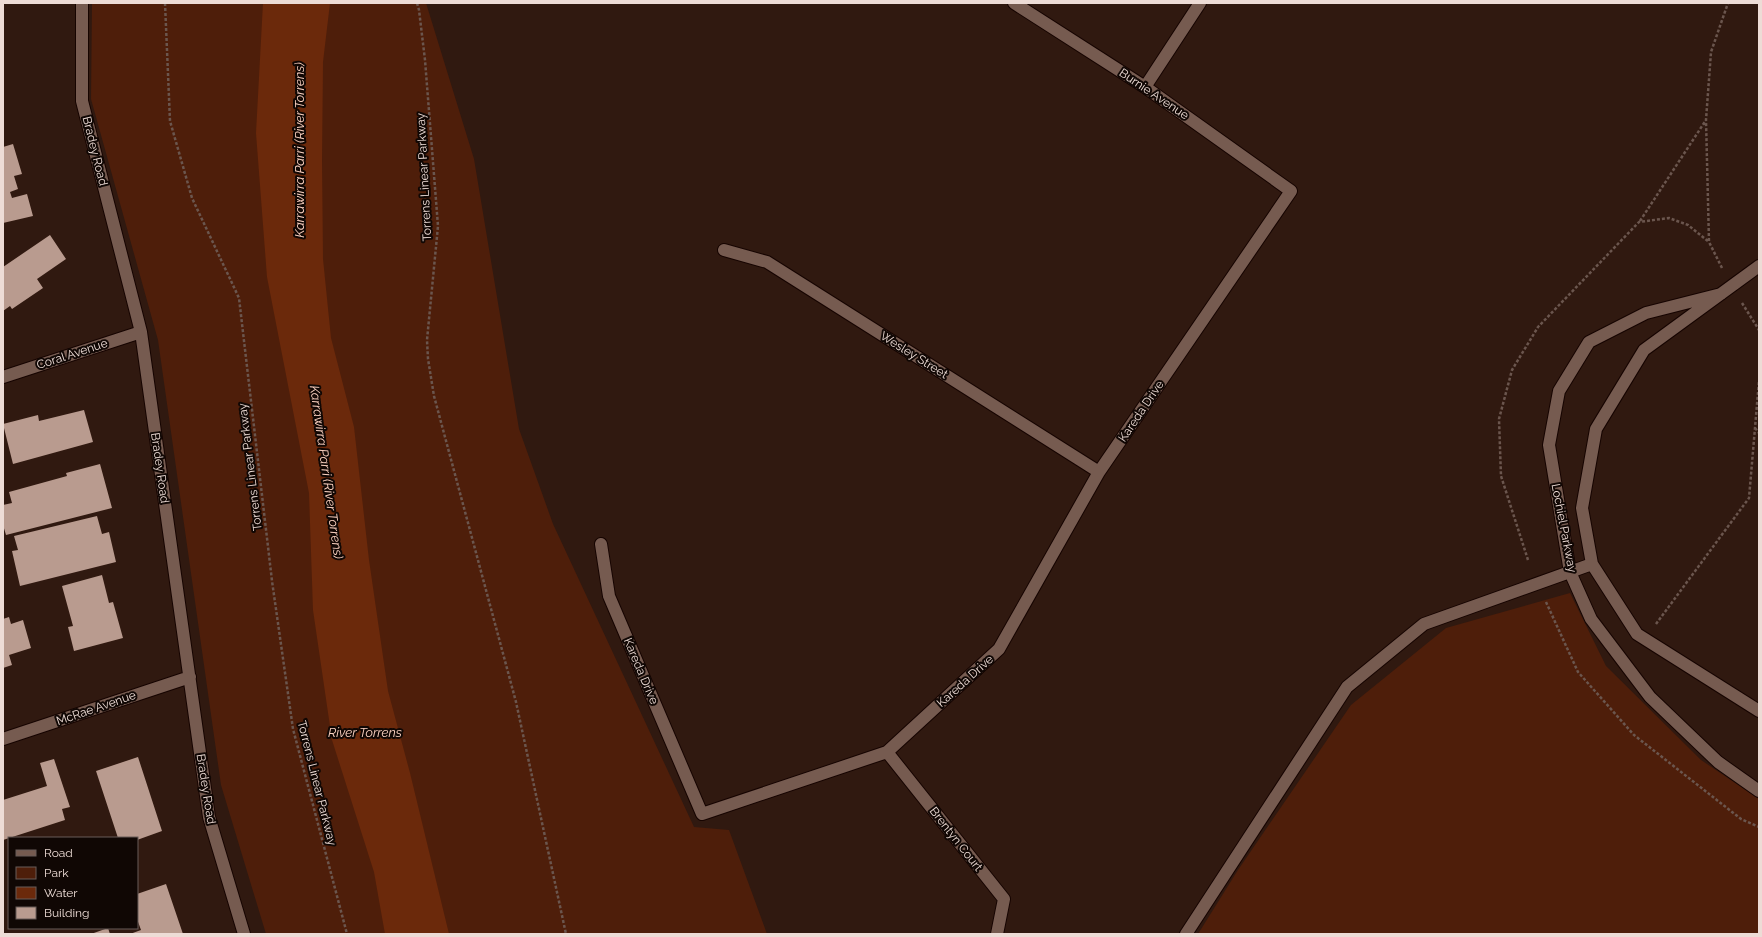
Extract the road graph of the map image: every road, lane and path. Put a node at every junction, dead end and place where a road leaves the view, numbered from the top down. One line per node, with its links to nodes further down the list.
1 (82, 3): 17 (street, Bradey Road)
2 (165, 3): 35 (path, Torrens Linear Parkway)
3 (417, 3): 36 (path, Torrens Linear Parkway)
4 (1014, 3): 7 (street, Burnie Avenue)
5 (1200, 3): 7 (street)
6 (1728, 3): 8 (path)
7 (1145, 87): 9 (street, Burnie Avenue)
8 (1706, 120): 10 (path); 13 (path)
9 (1291, 191): 22 (street, Kareda Drive)
10 (1640, 222)
11 (724, 250): 22 (street, Wesley Street)
12 (1759, 266): 14 (street, Lochiel Parkway)
13 (1723, 269)
14 (1721, 294): 24 (street, Lochiel Parkway); 25 (street, Lochiel Parkway)
15 (1742, 302): 16 (path)
16 (1759, 330)
17 (141, 332): 18 (street, Coral Avenue); 28 (street, Bradey Road)
18 (3, 377)
19 (1759, 381): 20 (path)
20 (1755, 428): 21 (path); 27 (path)
21 (1759, 433)
22 (1099, 472): 31 (street, Kareda Drive)
23 (601, 544): 31 (street, Kareda Drive)
24 (1592, 564): 25 (street); 29 (street, Lochiel Parkway)
25 (1570, 572): 32 (street, Lochiel Parkway); 38 (street)
26 (1545, 599): 33 (path)
27 (1655, 624)
28 (190, 677): 30 (street, McRae Avenue); 34 (street, Bradey Road)
29 (1759, 711)
30 (3, 739)
31 (887, 752): 37 (street, Brentyn Court)
32 (1759, 791)
33 (1759, 827)
34 (244, 934)
35 (347, 934)
36 (566, 934)
37 (997, 934)
38 (1186, 934)

